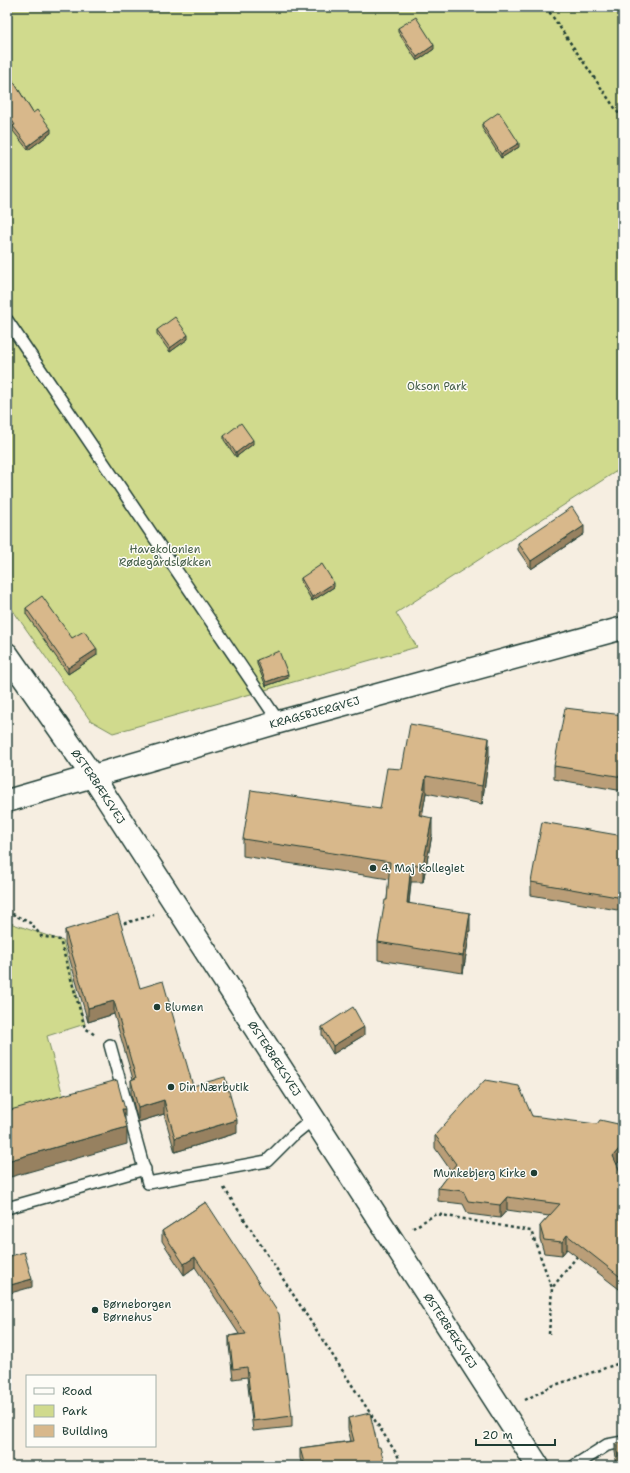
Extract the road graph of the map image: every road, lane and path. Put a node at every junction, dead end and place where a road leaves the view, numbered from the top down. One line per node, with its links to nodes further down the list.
1 (546, 7): 2 (path)
2 (623, 120)
3 (7, 320): 6 (lane)
4 (623, 628): 6 (street, KRAGSBJERGVEJ)
5 (7, 654): 7 (street, ØSTERBÆKSVEJ)
6 (279, 722): 7 (street, KRAGSBJERGVEJ)
7 (93, 777): 8 (street, KRAGSBJERGVEJ); 9 (street, ØSTERBÆKSVEJ)
8 (7, 801)
9 (177, 909): 11 (path); 15 (street, ØSTERBÆKSVEJ)
10 (7, 911): 13 (path)
11 (111, 927)
12 (67, 938): 13 (path)
13 (60, 940): 14 (path)
14 (110, 1045): 16 (lane)
15 (313, 1118): 17 (lane); 19 (street, ØSTERBÆKSVEJ)
16 (145, 1169): 17 (lane); 18 (lane)
17 (213, 1171): 26 (path)
18 (7, 1208)
19 (393, 1242): 21 (path); 24 (street, ØSTERBÆKSVEJ)
20 (581, 1252): 21 (path)
21 (552, 1288): 22 (path)
22 (550, 1334)
23 (623, 1362): 24 (path)
24 (503, 1412): 27 (street, ØSTERBÆKSVEJ)
25 (623, 1442): 28 (lane)
26 (400, 1466)
27 (538, 1466)
28 (574, 1466)

